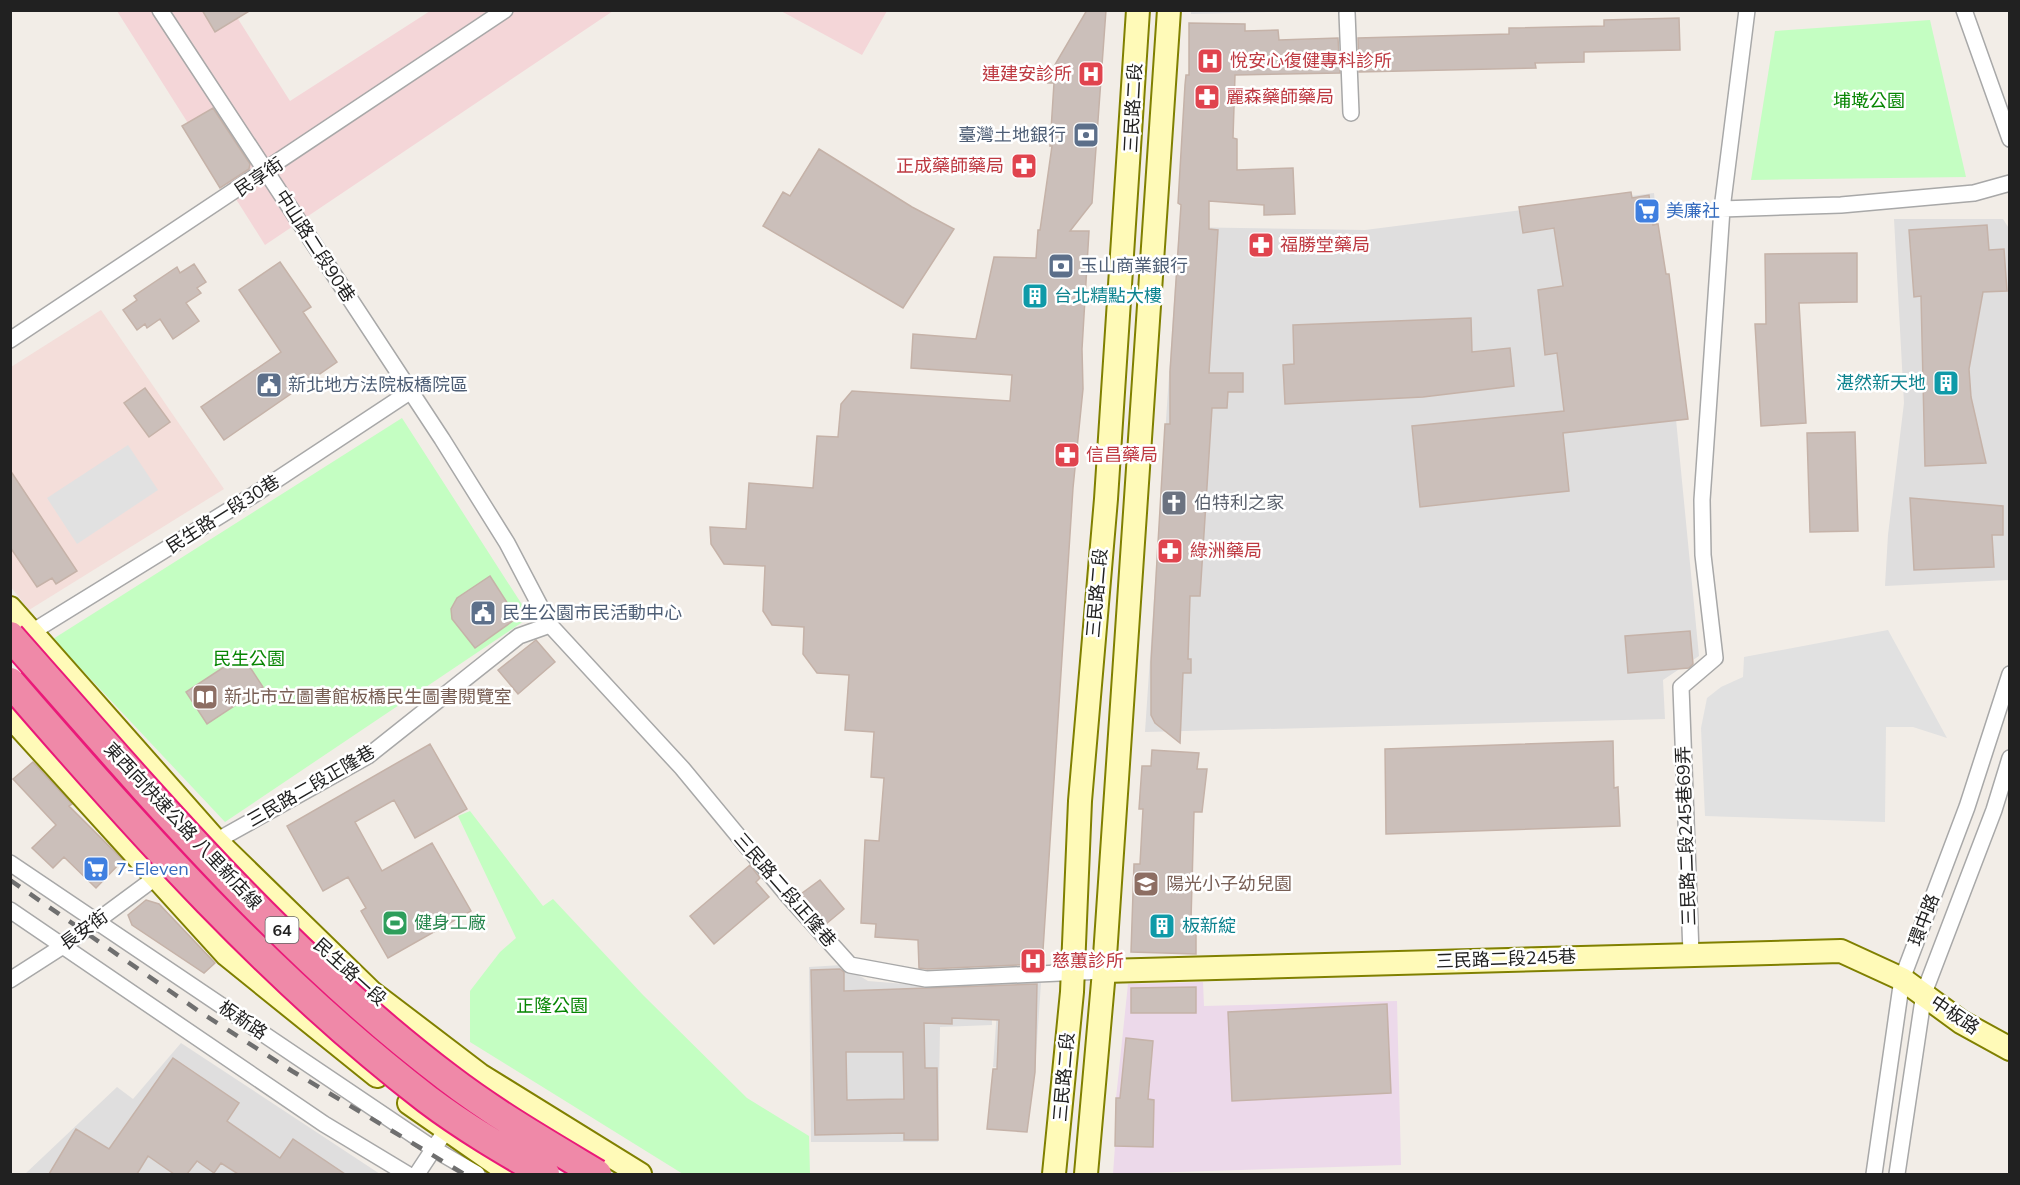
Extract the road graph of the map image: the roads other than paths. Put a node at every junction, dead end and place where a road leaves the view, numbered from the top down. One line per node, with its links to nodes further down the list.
1 (160, 10): 10 (street, 中山路二段90巷)
2 (505, 10): 10 (street, 民享街)
3 (1138, 10): 32 (street, 三民路二段)
4 (1169, 10): 31 (street, 三民路二段)
5 (1747, 10): 12 (street)
6 (1964, 10): 9 (street)
7 (1347, 13): 8 (street)
8 (1351, 113)
9 (2010, 139)
10 (267, 172): 13 (street, 民享街); 14 (street, 中山路二段90巷)
11 (2010, 183): 12 (street)
12 (1722, 209): 30 (street, 三民路二段245巷69弄)
13 (10, 340)
14 (411, 391): 16 (street, 三民路二段正隆巷); 17 (street, 民生路一段30巷)
15 (10, 608): 17 (street, 民生路一段)
16 (550, 625): 24 (street, 三民路二段正隆巷); 32 (street, 三民路二段正隆巷)
17 (21, 634): 24 (street, 民生路一段); 45 (highway, 東西向快速公路 八里新店線 / 64, bridge)
18 (2010, 674): 22 (street, 環中路)
19 (10, 682): 44 (highway, 東西向快速公路 八里新店線 / 64, bridge)
20 (10, 716): 26 (street)
21 (2010, 758): 23 (street, 環中路)
22 (1973, 790): 23 (street); 33 (street, 環中路)
23 (1999, 793): 35 (street, 環中路)
24 (216, 841): 26 (street, 三民路二段正隆巷); 37 (street, 民生路一段)
25 (10, 863): 28 (street, 板新路)
26 (155, 878): 28 (street, 長安街); 38 (street)
27 (10, 910): 29 (street)
28 (95, 922): 29 (street, 長安街); 39 (street, 板新路)
29 (63, 946): 34 (street, 長安街); 40 (street)
30 (1691, 953): 31 (street, 三民路二段245巷); 33 (street, 三民路二段245巷)
31 (1104, 971): 32 (street, 三民路二段正隆巷); 48 (street, 三民路二段)
32 (1073, 973): 47 (street, 三民路二段)
33 (1902, 978): 35 (street, 中板路); 49 (street, 環中路)
34 (10, 980)
35 (1924, 993): 36 (street, 中板路); 50 (street, 環中路)
36 (2010, 1049)
37 (480, 1076): 38 (street); 46 (street, 民生路一段)
38 (446, 1130): 39 (street); 43 (street)
39 (434, 1149): 41 (street); 42 (street, 板新路)
40 (407, 1174)
41 (417, 1174)
42 (477, 1174)
43 (511, 1174)
44 (545, 1174)
45 (597, 1174)
46 (640, 1174)
47 (1054, 1174)
48 (1086, 1174)
49 (1874, 1174)
50 (1897, 1174)

